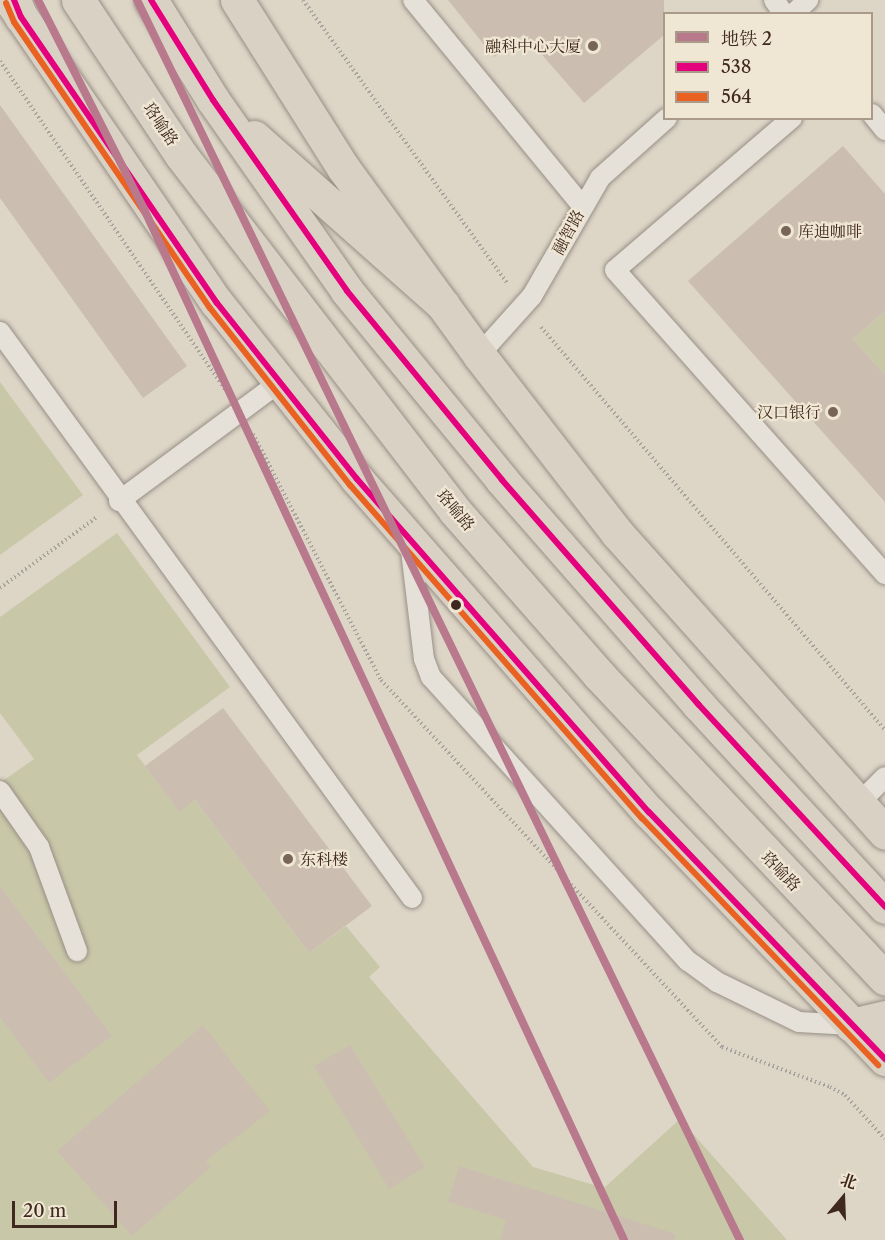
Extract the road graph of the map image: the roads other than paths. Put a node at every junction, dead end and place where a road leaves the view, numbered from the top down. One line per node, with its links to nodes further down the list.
1 (78, 0): 28 (main road, 珞喻路)
2 (151, 0): 8 (main road)
3 (237, 0): 14 (main road)
4 (413, 0): 13 (lane)
5 (808, 0): 7 (lane)
6 (15, 6): 17 (main road)
7 (795, 12)
8 (213, 100): 14 (main road); 26 (main road)
9 (873, 115): 12 (lane)
10 (666, 120): 13 (lane, 融智路)
11 (790, 120): 20 (lane)
12 (885, 130)
13 (582, 206): 16 (lane, 融智路)
14 (443, 305): 16 (main road)
15 (0, 332): 18 (lane)
16 (479, 354): 23 (main road)
17 (280, 382): 18 (lane); 19 (main road)
18 (119, 501): 25 (lane)
19 (410, 539): 30 (main road); 30 (lane)
20 (885, 574)
21 (885, 777): 23 (lane)
22 (0, 791): 27 (lane)
23 (858, 804): 24 (main road)
24 (885, 833)
25 (412, 898)
26 (885, 907)
27 (77, 951)
28 (885, 978)
29 (885, 1017): 30 (main road)
30 (851, 1025): 31 (main road)
31 (885, 1059)

